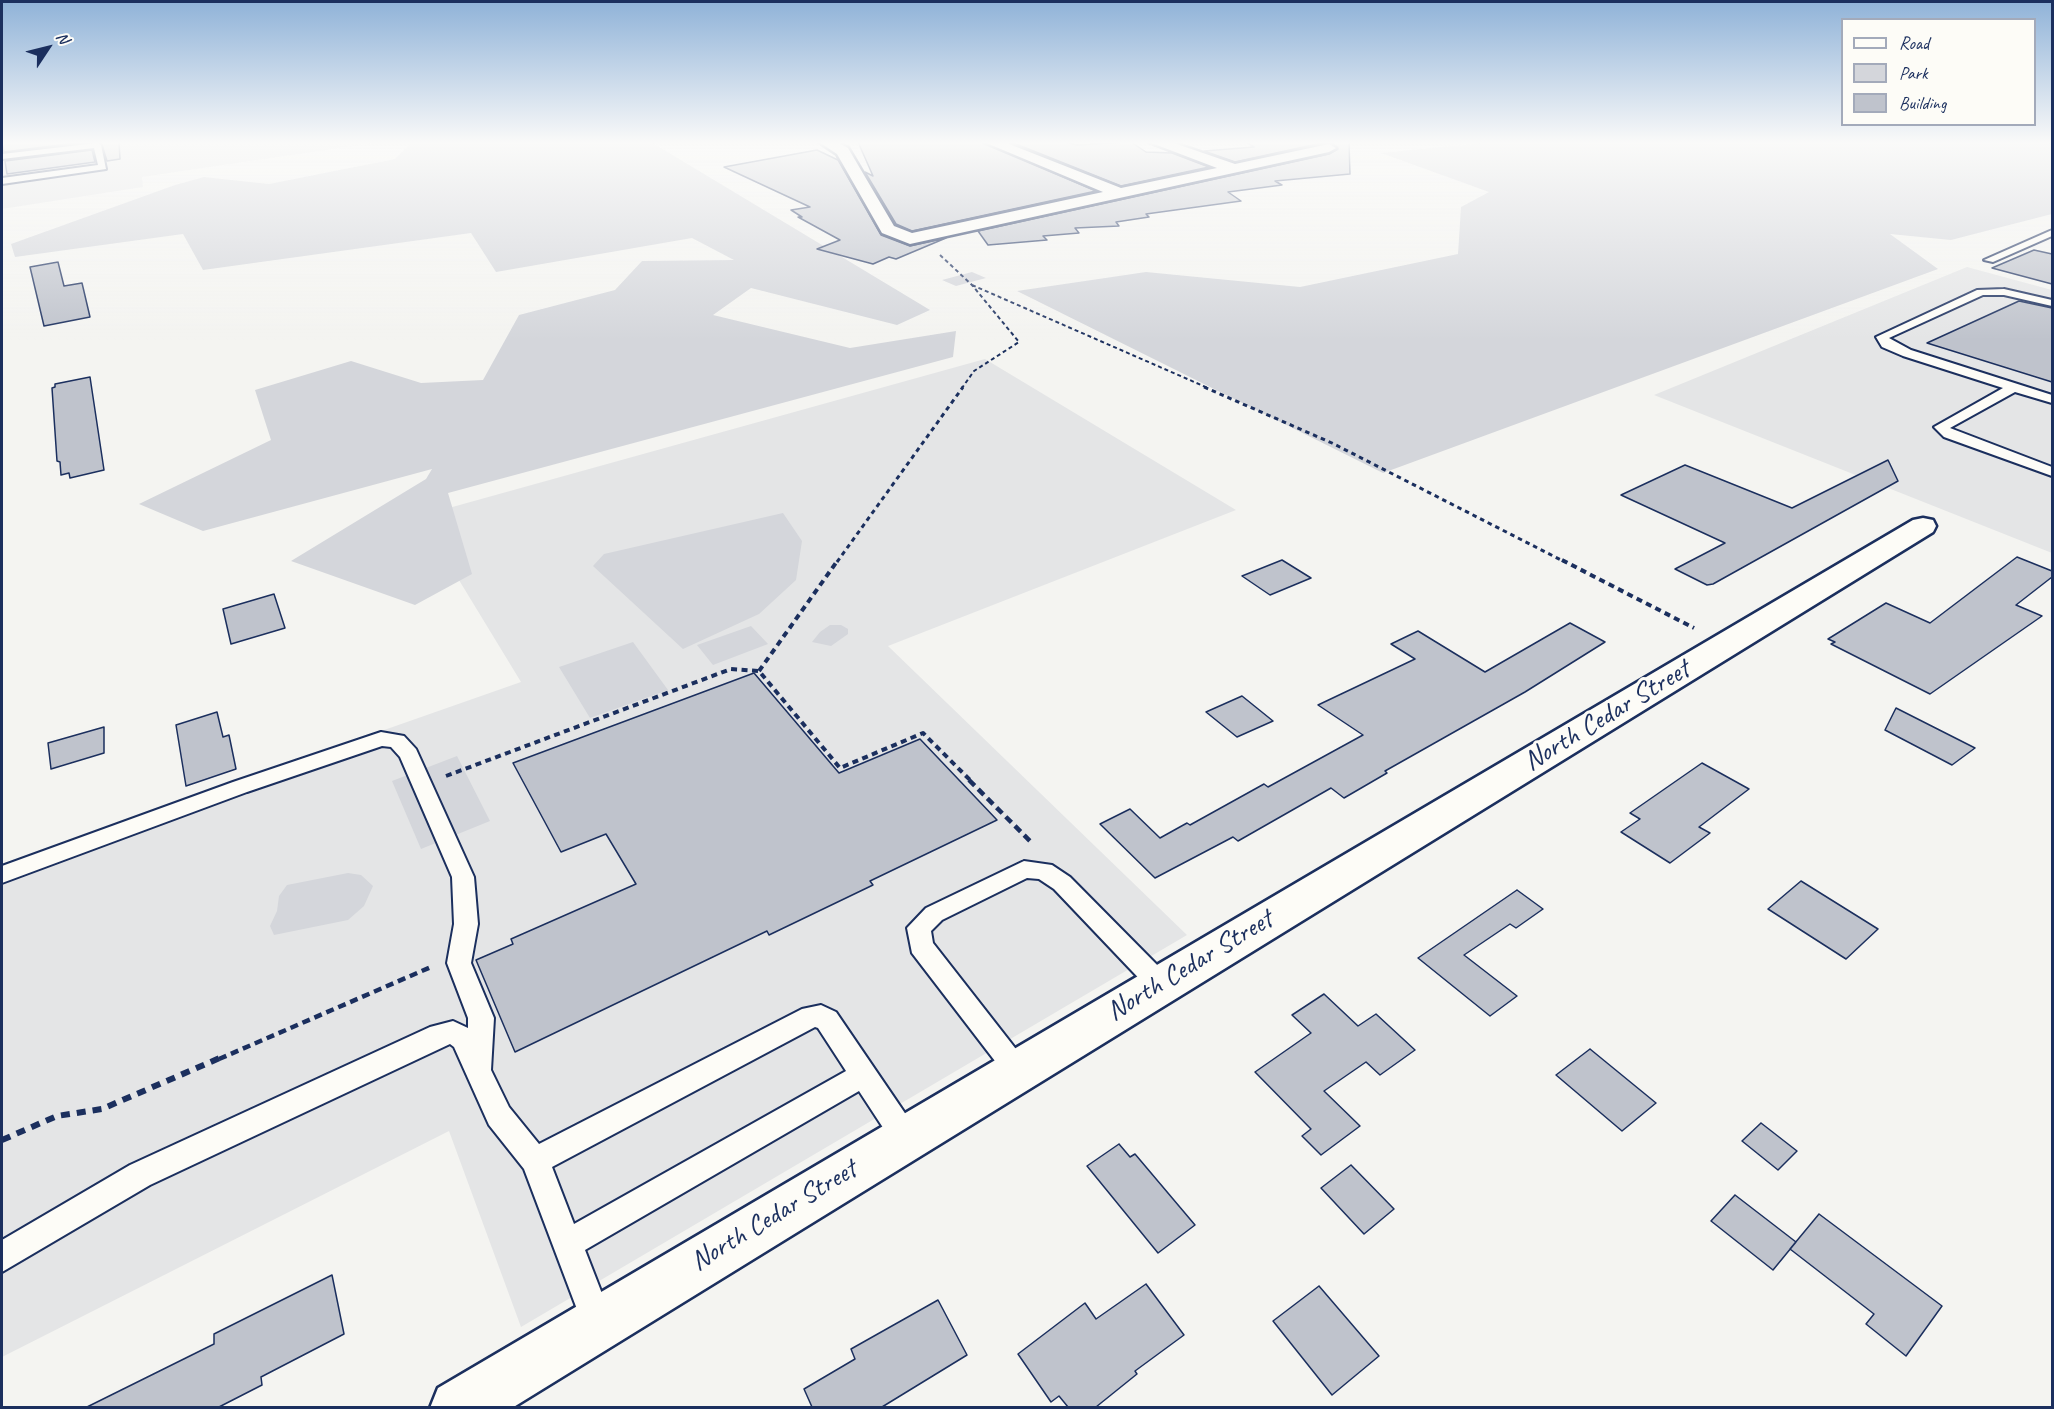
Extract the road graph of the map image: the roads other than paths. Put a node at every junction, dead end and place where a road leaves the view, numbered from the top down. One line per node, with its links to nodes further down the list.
1 (876, 208): 2 (street)
2 (1055, 208)
3 (2052, 232): 4 (lane)
4 (1989, 260)
5 (2052, 303): 6 (lane)
6 (2014, 387): 7 (lane); 8 (lane)
7 (2052, 399)
8 (2052, 472)
9 (1923, 526): 11 (street, North Cedar Street)
10 (2, 875): 12 (lane)
11 (1160, 984): 13 (street, North Cedar Street); 13 (lane)
12 (480, 1069): 16 (lane); 18 (lane)
13 (1017, 1070): 15 (street, North Cedar Street)
14 (864, 1075): 15 (lane); 16 (lane); 17 (lane)
15 (905, 1137): 19 (street, North Cedar Street)
16 (535, 1161): 17 (lane)
17 (567, 1244): 19 (lane)
18 (2, 1257)
19 (597, 1322): 20 (street, North Cedar Street)
20 (458, 1407)

